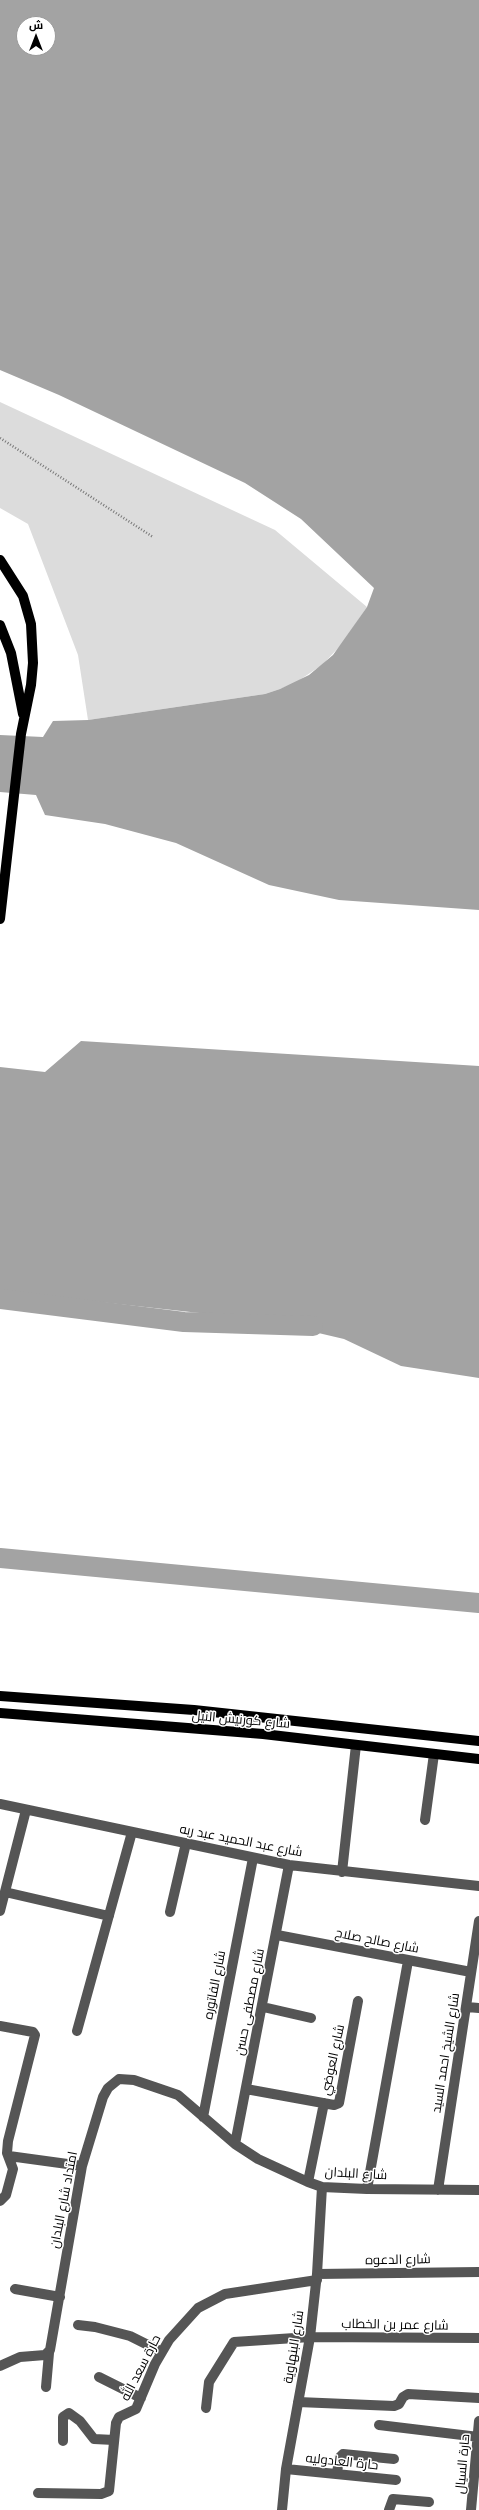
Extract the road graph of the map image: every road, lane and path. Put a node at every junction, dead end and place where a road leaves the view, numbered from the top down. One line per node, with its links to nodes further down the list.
1 (0, 438): 2 (path)
2 (153, 537)
3 (0, 560): 5 (main road)
4 (0, 626): 5 (main road)
5 (23, 718): 6 (main road)
6 (0, 919)
7 (0, 1696): 9 (main road, شارع كورنيش النيل)
8 (0, 1713): 10 (main road, شارع كورنيش النيل)
9 (479, 1740)
10 (356, 1745): 11 (main road, شارع كورنيش النيل); 20 (street)
11 (434, 1754): 12 (main road, شارع كورنيش النيل); 15 (street)
12 (479, 1759)
13 (0, 1804): 14 (street, شارع عبد الحميد عبد ربه)
14 (26, 1810): 16 (street, شارع عبد الحميد عبد ربه); 22 (street)
15 (425, 1820)
16 (132, 1832): 17 (street, شارع عبد الحميد عبد ربه); 25 (street)
17 (186, 1843): 18 (street, شارع عبد الحميد عبد ربه); 24 (street)
18 (252, 1858): 19 (street, شارع عبد الحميد عبد ربه); 40 (street, شارع الفاتوره)
19 (290, 1865): 20 (street, شارع عبد الحميد عبد ربه); 27 (street, شارع مصطفى حسن)
20 (342, 1872): 21 (street, شارع عبد الحميد عبد ربه)
21 (479, 1886)
22 (5, 1892): 23 (street); 25 (street)
23 (0, 1910)
24 (170, 1912)
25 (109, 1916): 37 (street)
26 (479, 1921): 28 (street, شارع الشيخ احمد السيد)
27 (277, 1935): 29 (street, شارع صالح صلاح); 33 (street, شارع مصطفى حسن)
28 (477, 1942): 30 (street, شارع الشيخ احمد السيد)
29 (408, 1961): 30 (street, شارع صالح صلاح); 46 (street)
30 (471, 1972): 32 (street, شارع الشيخ احمد السيد)
31 (358, 2001): 39 (street, شارع العوضي)
32 (467, 2006): 34 (street); 47 (street, شارع الشيخ احمد السيد)
33 (263, 2008): 35 (street); 38 (street, شارع مصطفى حسن)
34 (479, 2008)
35 (311, 2018)
36 (0, 2026): 42 (street)
37 (77, 2031)
38 (246, 2089): 39 (street, شارع العوضي); 41 (street, شارع مصطفى حسن)
39 (324, 2103): 44 (street)
40 (204, 2117): 41 (street, شارع البلدان); 43 (street, امتداد شارع البلدان)
41 (235, 2144): 44 (street, شارع البلدان)
42 (9, 2156): 43 (street); 49 (street)
43 (82, 2166): 53 (street, امتداد شارع البلدان)
44 (308, 2182): 45 (street, شارع البلدان)
45 (322, 2187): 46 (street, شارع البلدان); 51 (street, شارع البنهاوية)
46 (367, 2189): 47 (street, شارع البلدان)
47 (438, 2190): 48 (street, شارع البلدان)
48 (479, 2190)
49 (0, 2201)
50 (479, 2272): 51 (street, شارع الدعوه)
51 (317, 2277): 55 (street, شارع البنهاوية); 58 (street, حارة سعد الله)
52 (14, 2289): 53 (street)
53 (60, 2297): 57 (street, امتداد شارع البلدان)
54 (78, 2325): 58 (street)
55 (310, 2337): 56 (street, شارع عمر بن الخطاب); 64 (street, شارع البنهاوية); 65 (street, شارع عمر بن الخطاب)
56 (479, 2338)
57 (49, 2352): 59 (street); 61 (street, امتداد شارع البلدان)
58 (162, 2352): 62 (street, حارة سعد الله)
59 (0, 2366)
60 (99, 2376): 62 (street)
61 (46, 2387)
62 (141, 2398): 69 (street, حارة سعد الله)
63 (479, 2398): 64 (street)
64 (298, 2402): 72 (street, شارع البنهاوية)
65 (206, 2408)
66 (479, 2421): 68 (street, حارة السيال)
67 (379, 2425): 68 (street)
68 (479, 2437): 79 (street, حارة السيال)
69 (114, 2440): 70 (street); 75 (street, حارة سعد الله)
70 (63, 2441)
71 (394, 2459): 73 (street)
72 (286, 2469): 73 (street, حارة العادوليه); 77 (street, شارع البنهاوية)
73 (337, 2474): 74 (street, حارة العادوليه)
74 (396, 2480)
75 (38, 2493)
76 (429, 2502): 78 (street)
77 (282, 2510)
78 (389, 2510)
79 (471, 2510)

